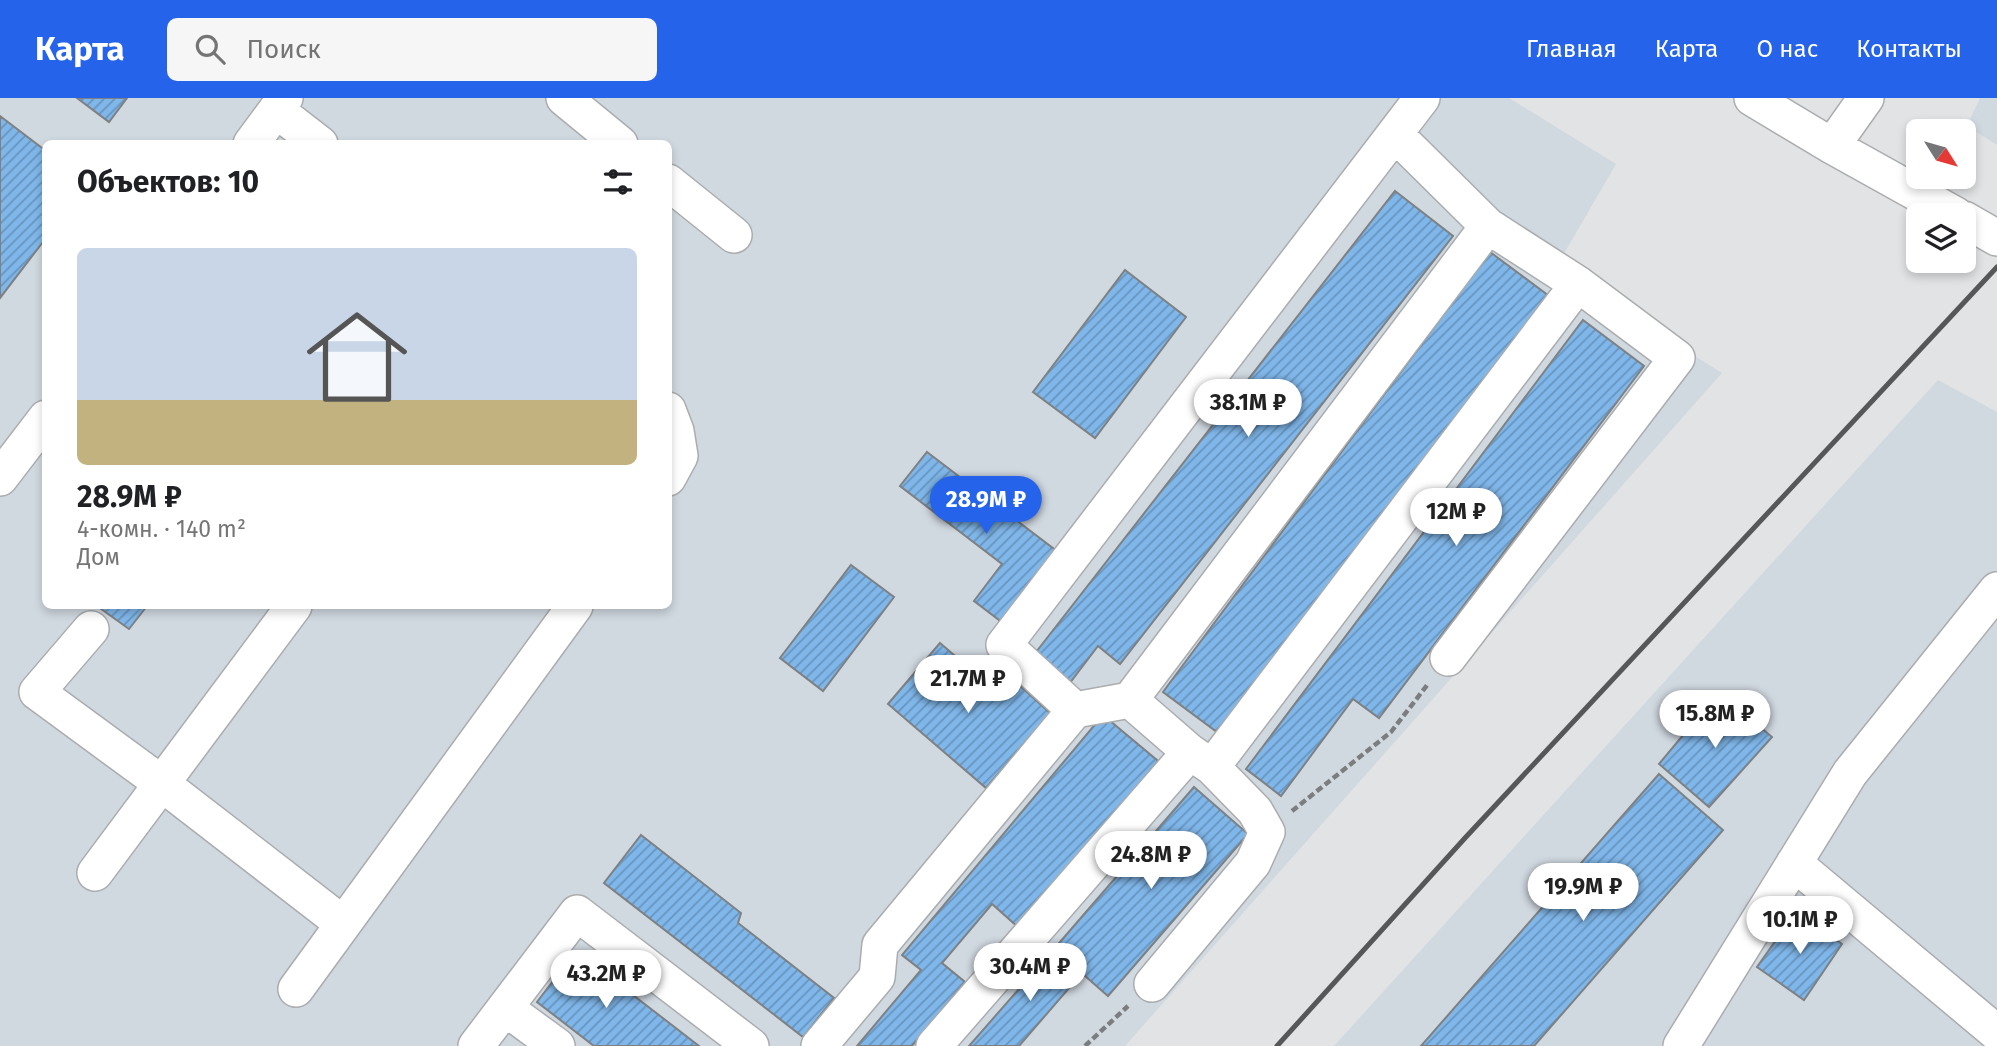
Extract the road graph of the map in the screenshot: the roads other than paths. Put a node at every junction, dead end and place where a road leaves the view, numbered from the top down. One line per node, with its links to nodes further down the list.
1 (564, 98): 9 (street)
2 (1422, 98): 6 (street)
3 (1752, 98): 10 (street)
4 (1866, 98): 10 (street)
5 (280, 104): 7 (street); 8 (street)
6 (1395, 134): 13 (street); 28 (street)
7 (254, 140)
8 (316, 140)
9 (615, 140)
10 (1832, 146): 12 (street)
11 (672, 185): 15 (street)
12 (1934, 203)
13 (1488, 226): 17 (street); 27 (street)
14 (1976, 226): 16 (street)
15 (734, 235)
16 (1997, 238)
17 (1578, 285): 26 (street); 29 (street)
18 (672, 420): 20 (street)
19 (42, 423): 21 (street)
20 (672, 471)
21 (0, 478)
22 (1997, 590): 31 (street)
23 (292, 609): 30 (street)
24 (573, 609): 33 (street)
25 (91, 628): 30 (street)
26 (1448, 659)
27 (1130, 700): 28 (street); 29 (street)
28 (1075, 709): 41 (street)
29 (1201, 759): 34 (street); 42 (street)
30 (161, 783): 32 (street); 33 (street)
31 (1794, 863): 37 (street); 43 (street)
32 (95, 873)
33 (342, 923): 35 (street)
34 (1152, 984)
35 (296, 989)
36 (505, 1008): 38 (street); 39 (street); 40 (street)
37 (1997, 1033)
38 (476, 1046)
39 (557, 1046)
40 (751, 1046)
41 (820, 1046)
42 (934, 1046)
43 (1681, 1046)

